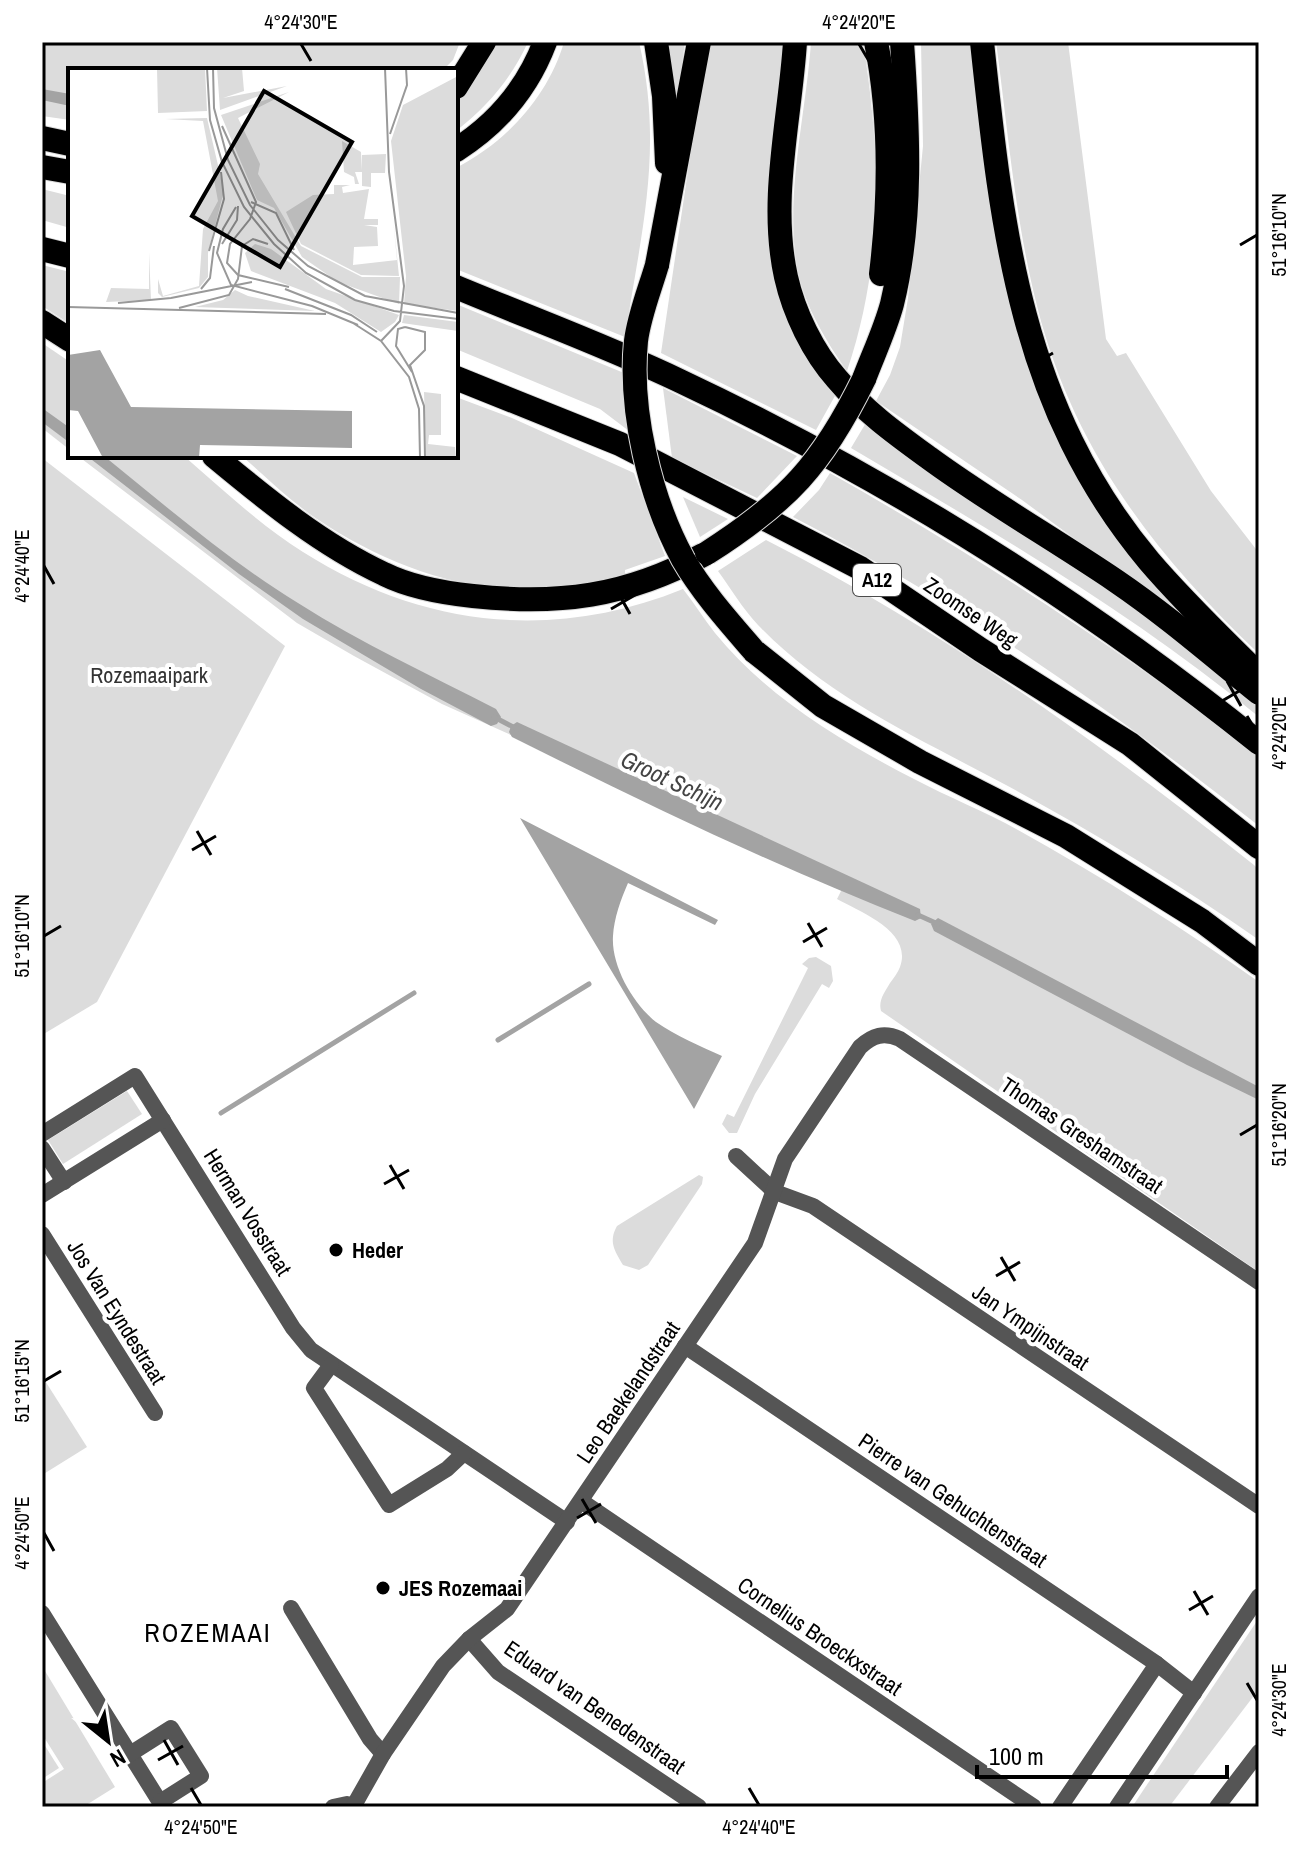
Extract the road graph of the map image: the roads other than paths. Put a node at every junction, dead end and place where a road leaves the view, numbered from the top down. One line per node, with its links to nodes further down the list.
1 (484, 42): 9 (highway)
2 (545, 42): 12 (highway)
3 (656, 42): 15 (highway)
4 (699, 42): 15 (highway)
5 (795, 42): 25 (highway)
6 (876, 42): 19 (highway)
7 (902, 42): 19 (highway)
8 (982, 42): 24 (highway)
9 (458, 84)
10 (42, 138): 11 (highway)
11 (68, 144)
12 (458, 149)
13 (42, 167): 14 (highway)
14 (68, 172)
15 (668, 198): 28 (highway, bridge)
16 (42, 249): 17 (highway)
17 (68, 256)
18 (458, 288): 26 (highway)
19 (884, 305): 23 (highway, bridge)
20 (42, 322): 21 (highway)
21 (68, 339)
22 (458, 379): 27 (highway, Zoomse Weg / A12)
23 (216, 458)
24 (1259, 675)
25 (1259, 693)
26 (1259, 743)
27 (1259, 847)
28 (1259, 964)
29 (877, 1035): 35 (street, Leo Baekelandstraat); 38 (street, Thomas Greshamstraat)
30 (163, 1120): 31 (street, Herman Vosstraat); 34 (street); 40 (street, Herman Vosstraat)
31 (42, 1134)
32 (42, 1148): 34 (street)
33 (736, 1156): 35 (street)
34 (64, 1182): 36 (street)
35 (775, 1192): 39 (street, Leo Baekelandstraat); 44 (street, Jan Ympijnstraat)
36 (42, 1195)
37 (42, 1234): 41 (street, Jos Van Eyndestraat)
38 (1259, 1282)
39 (685, 1346): 43 (street, Leo Baekelandstraat); 50 (street, Pierre van Gehuchtenstraat)
40 (331, 1365): 42 (street, Herman Vosstraat); 42 (street)
41 (155, 1413)
42 (464, 1453): 45 (street, Herman Vosstraat)
43 (581, 1501): 45 (street, Leo Baekelandstraat); 59 (street, Cornelius Broeckxstraat)
44 (1259, 1506)
45 (567, 1522): 49 (street, Leo Baekelandstraat)
46 (1259, 1596): 51 (street)
47 (291, 1608): 54 (street)
48 (42, 1613): 53 (street)
49 (469, 1639): 54 (street, Leo Baekelandstraat); 58 (street, Eduard van Benedenstraat)
50 (1157, 1664): 51 (street, Pierre van Gehuchtenstraat); 60 (street)
51 (1194, 1693): 61 (street)
52 (1259, 1752): 62 (street)
53 (130, 1754): 55 (street); 55 (street)
54 (383, 1754): 57 (street, Leo Baekelandstraat)
55 (161, 1804)
56 (333, 1807): 57 (street)
57 (354, 1807)
58 (699, 1807)
59 (1034, 1807)
60 (1060, 1807)
61 (1117, 1807)
62 (1217, 1807)

